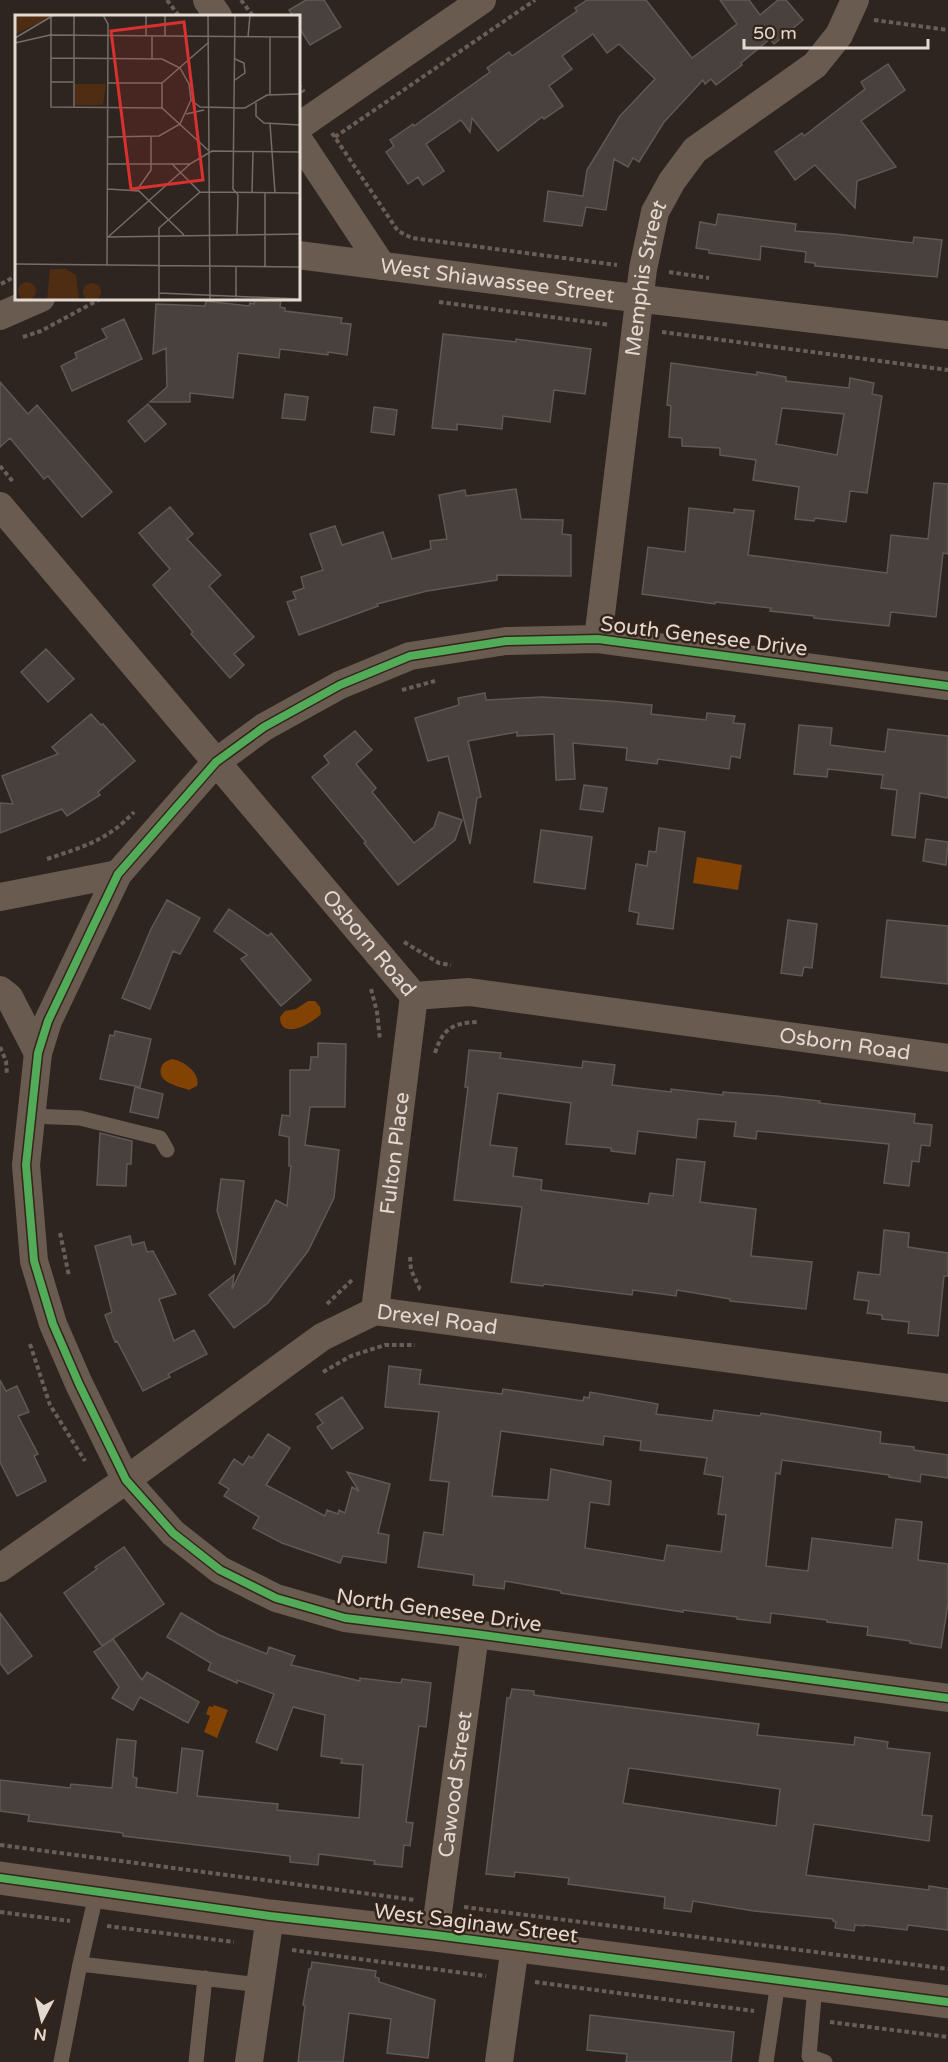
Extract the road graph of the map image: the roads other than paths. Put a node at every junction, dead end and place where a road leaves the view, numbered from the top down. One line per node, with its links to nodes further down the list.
1 (207, 0): 4 (street)
2 (482, 0): 5 (street)
3 (861, 10): 9 (street, Memphis Street)
4 (217, 15)
5 (308, 120)
6 (300, 142): 8 (street)
7 (300, 255): 8 (street, West Shiawassee Street)
8 (382, 266): 9 (street, West Shiawassee Street)
9 (639, 299): 12 (street, West Shiawassee Street); 14 (street, Memphis Street)
10 (36, 300): 11 (street)
11 (0, 316)
12 (948, 335)
13 (8, 495): 16 (street, Osborn Road)
14 (598, 639): 15 (street, South Genesee Drive); 16 (street, South Genesee Drive)
15 (948, 686)
16 (216, 762): 17 (street, South Genesee Drive); 20 (street, Osborn Road)
17 (118, 874): 18 (street); 21 (street, South Genesee Drive)
18 (0, 897)
19 (0, 990): 21 (street)
20 (414, 996): 22 (street, Osborn Road); 25 (street, Fulton Place)
21 (38, 1053): 23 (street, North Genesee Drive)
22 (948, 1058)
23 (31, 1116): 24 (lane); 27 (street, North Genesee Drive)
24 (167, 1150)
25 (375, 1311): 26 (street, Drexel Road); 27 (street, Drexel Road)
26 (948, 1388)
27 (117, 1486): 28 (street, Drexel Road); 29 (street, North Genesee Drive)
28 (0, 1568)
29 (475, 1634): 30 (street, North Genesee Drive); 34 (street, Cawood Street)
30 (948, 1698)
31 (0, 1878): 32 (main road, West Saginaw Street)
32 (97, 1892): 33 (main road, West Saginaw Street); 36 (lane)
33 (268, 1931): 34 (main road, West Saginaw Street); 39 (street)
34 (435, 1935): 35 (main road, West Saginaw Street)
35 (515, 1946): 38 (main road, West Saginaw Street); 45 (street)
36 (80, 1964): 37 (lane); 42 (lane)
37 (206, 1978): 39 (lane); 43 (lane)
38 (778, 1982): 40 (main road, West Saginaw Street); 46 (lane)
39 (260, 1985): 44 (street)
40 (815, 1986): 41 (main road, West Saginaw Street); 47 (lane)
41 (948, 2002)
42 (61, 2062)
43 (196, 2062)
44 (249, 2062)
45 (499, 2062)
46 (766, 2062)
47 (825, 2062)

